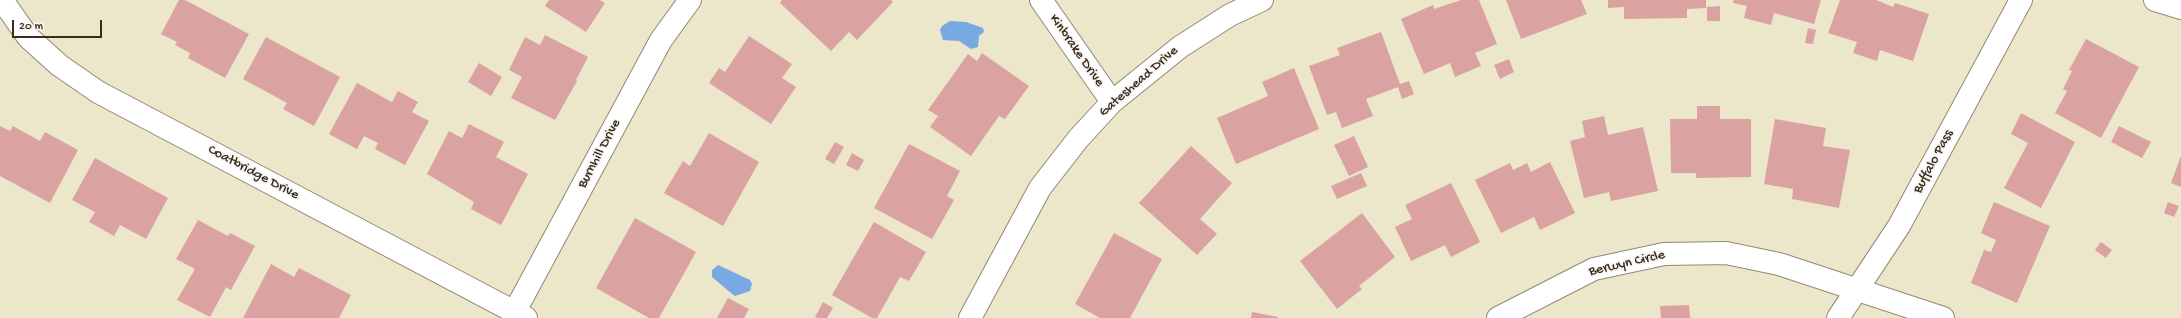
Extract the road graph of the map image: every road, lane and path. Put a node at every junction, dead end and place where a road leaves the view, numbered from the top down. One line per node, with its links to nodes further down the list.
1 (2, 0): 10 (street, Coatbridge Drive)
2 (690, 0): 10 (street, Burnhill Drive)
3 (1041, 0): 8 (street, Kinbrake Drive)
4 (1262, 0): 8 (street, Gateshead Drive)
5 (2021, 0): 9 (street, Buffalo Pass)
6 (2155, 0): 7 (street)
7 (2181, 8)
8 (1112, 102): 11 (street, Gateshead Drive)
9 (1858, 289): 12 (street, Berwyn Circle); 13 (street, Buffalo Pass); 14 (street, Berwyn Circle)
10 (520, 314)
11 (970, 318)
12 (1498, 318)
13 (1838, 318)
14 (1944, 318)

